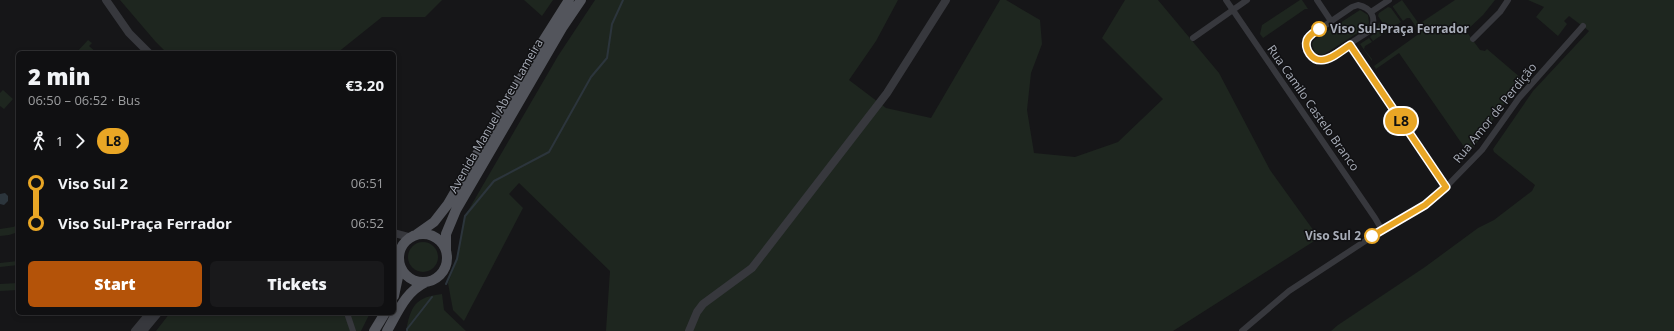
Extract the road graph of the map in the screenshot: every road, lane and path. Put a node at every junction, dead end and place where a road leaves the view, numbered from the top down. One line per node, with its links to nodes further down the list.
1 (100, 0): 18 (street)
2 (106, 0): 19 (street)
3 (569, 0): 23 (main road, Avenida Manuel Abreu Lameira)
4 (581, 0): 24 (main road, Avenida Manuel Abreu Lameira)
5 (946, 0): 37 (street)
6 (1226, 0): 11 (street, Rua Camilo Castelo Branco)
7 (1247, 0): 11 (street)
8 (1317, 0): 13 (street)
9 (1389, 0): 12 (street)
10 (1508, 0): 16 (street)
11 (1233, 10): 15 (street); 21 (street, Rua Camilo Castelo Branco)
12 (1371, 12): 13 (street); 17 (street)
13 (1331, 21): 17 (street)
14 (1583, 26): 20 (street, Rua Amor de Perdição)
15 (1193, 38)
16 (1473, 39)
17 (1350, 45): 20 (street)
18 (140, 51)
19 (147, 51)
20 (1446, 187): 21 (street, Rua Amor de Perdição)
21 (1382, 230): 38 (street, Rua Amor de Perdição)
22 (396, 233): 23 (street)
23 (413, 235): 24 (main road); 25 (main road)
24 (446, 250): 26 (main road)
25 (397, 257): 26 (main road); 27 (main road)
26 (426, 282): 36 (main road)
27 (396, 286)
28 (148, 315): 32 (street)
29 (156, 315): 33 (street)
30 (348, 315): 34 (street)
31 (384, 315): 35 (main road)
32 (135, 331)
33 (143, 331)
34 (353, 331)
35 (374, 331)
36 (387, 331)
37 (689, 331)
38 (1242, 331)

